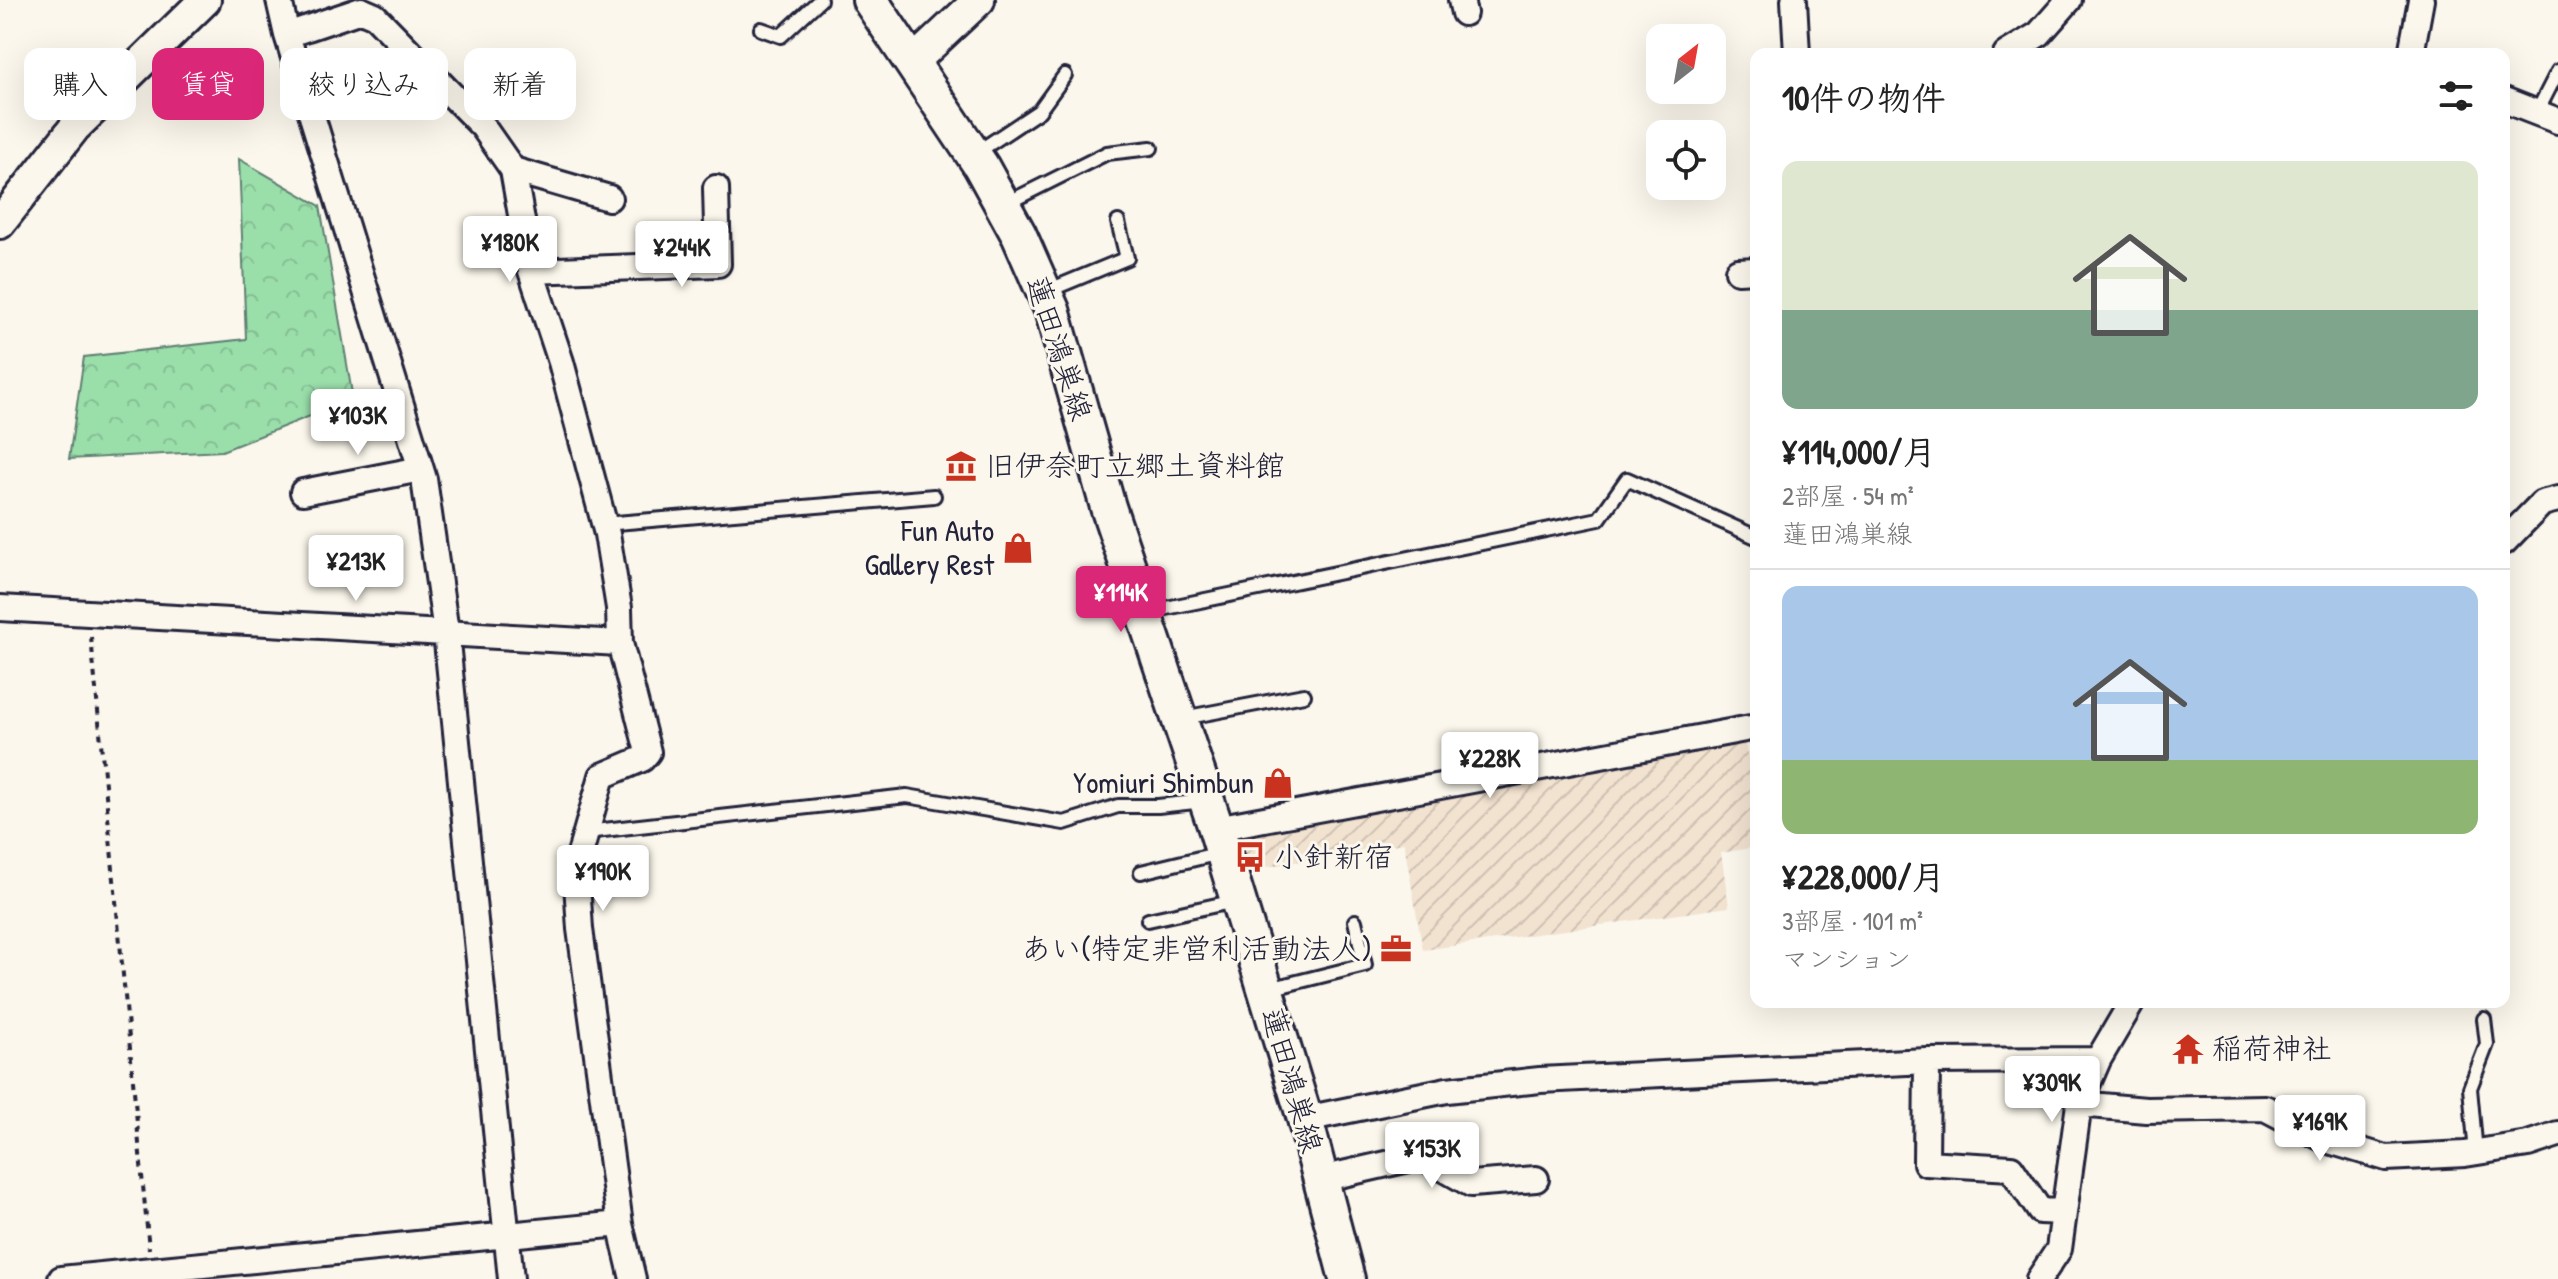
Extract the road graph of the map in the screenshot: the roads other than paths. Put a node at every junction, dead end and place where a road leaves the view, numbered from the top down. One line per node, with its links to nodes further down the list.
1 (205, 0): 27 (street)
2 (279, 0): 11 (street)
3 (820, 0): 10 (lane)
4 (870, 0): 15 (main road, 蓮田鴻巣線)
5 (979, 0): 15 (street)
6 (1794, 0): 12 (street)
7 (2069, 0): 13 (street)
8 (2421, 0): 14 (street)
9 (363, 3): 11 (street); 22 (street)
10 (761, 29)
11 (287, 35): 30 (street)
12 (1797, 48)
13 (2016, 48)
14 (2412, 48)
15 (913, 62): 21 (main road, 蓮田鴻巣線)
16 (2558, 71): 19 (lane)
17 (1065, 75): 21 (lane)
18 (2510, 102): 19 (street)
19 (2548, 116)
20 (1151, 148): 25 (lane)
21 (974, 155): 25 (main road, 蓮田鴻巣線)
22 (513, 170): 24 (street); 28 (street)
23 (716, 188): 28 (street)
24 (609, 198)
25 (1003, 206): 29 (main road, 蓮田鴻巣線)
26 (1118, 222): 29 (lane)
27 (0, 223)
28 (531, 271): 34 (street)
29 (1044, 292): 38 (main road, 蓮田鴻巣線)
30 (421, 469): 31 (street); 39 (street)
31 (303, 492)
32 (934, 496): 34 (lane)
33 (2558, 499): 36 (street)
34 (604, 524): 40 (street)
35 (1750, 534): 38 (lane)
36 (2510, 536)
37 (0, 608): 39 (street)
38 (1144, 613): 42 (main road, 蓮田鴻巣線)
39 (446, 632): 40 (street); 63 (street)
40 (620, 643): 45 (street)
41 (1304, 695): 42 (lane)
42 (1180, 719): 44 (main road, 蓮田鴻巣線)
43 (1750, 728): 44 (street)
44 (1215, 827): 45 (lane); 46 (lane); 47 (main road, 蓮田鴻巣線)
45 (586, 832): 62 (street)
46 (1141, 872)
47 (1238, 901): 48 (lane); 50 (main road, 蓮田鴻巣線)
48 (1148, 920)
49 (1355, 921): 50 (lane)
50 (1266, 990): 56 (main road, 蓮田鴻巣線)
51 (2128, 1008): 53 (street)
52 (2484, 1019): 58 (lane)
53 (2098, 1060): 54 (street); 55 (street)
54 (1927, 1061): 56 (street); 61 (street)
55 (2079, 1104): 58 (street); 61 (street)
56 (1305, 1119): 59 (main road, 蓮田鴻巣線)
57 (2558, 1134): 58 (street)
58 (2476, 1153)
59 (1321, 1179): 60 (street); 67 (main road, 蓮田鴻巣線)
60 (1536, 1179)
61 (2064, 1212): 68 (street)
62 (620, 1224): 63 (street); 66 (street)
63 (506, 1235): 64 (street); 65 (street)
64 (61, 1279)
65 (511, 1279)
66 (633, 1279)
67 (1347, 1279)
68 (2039, 1279)

